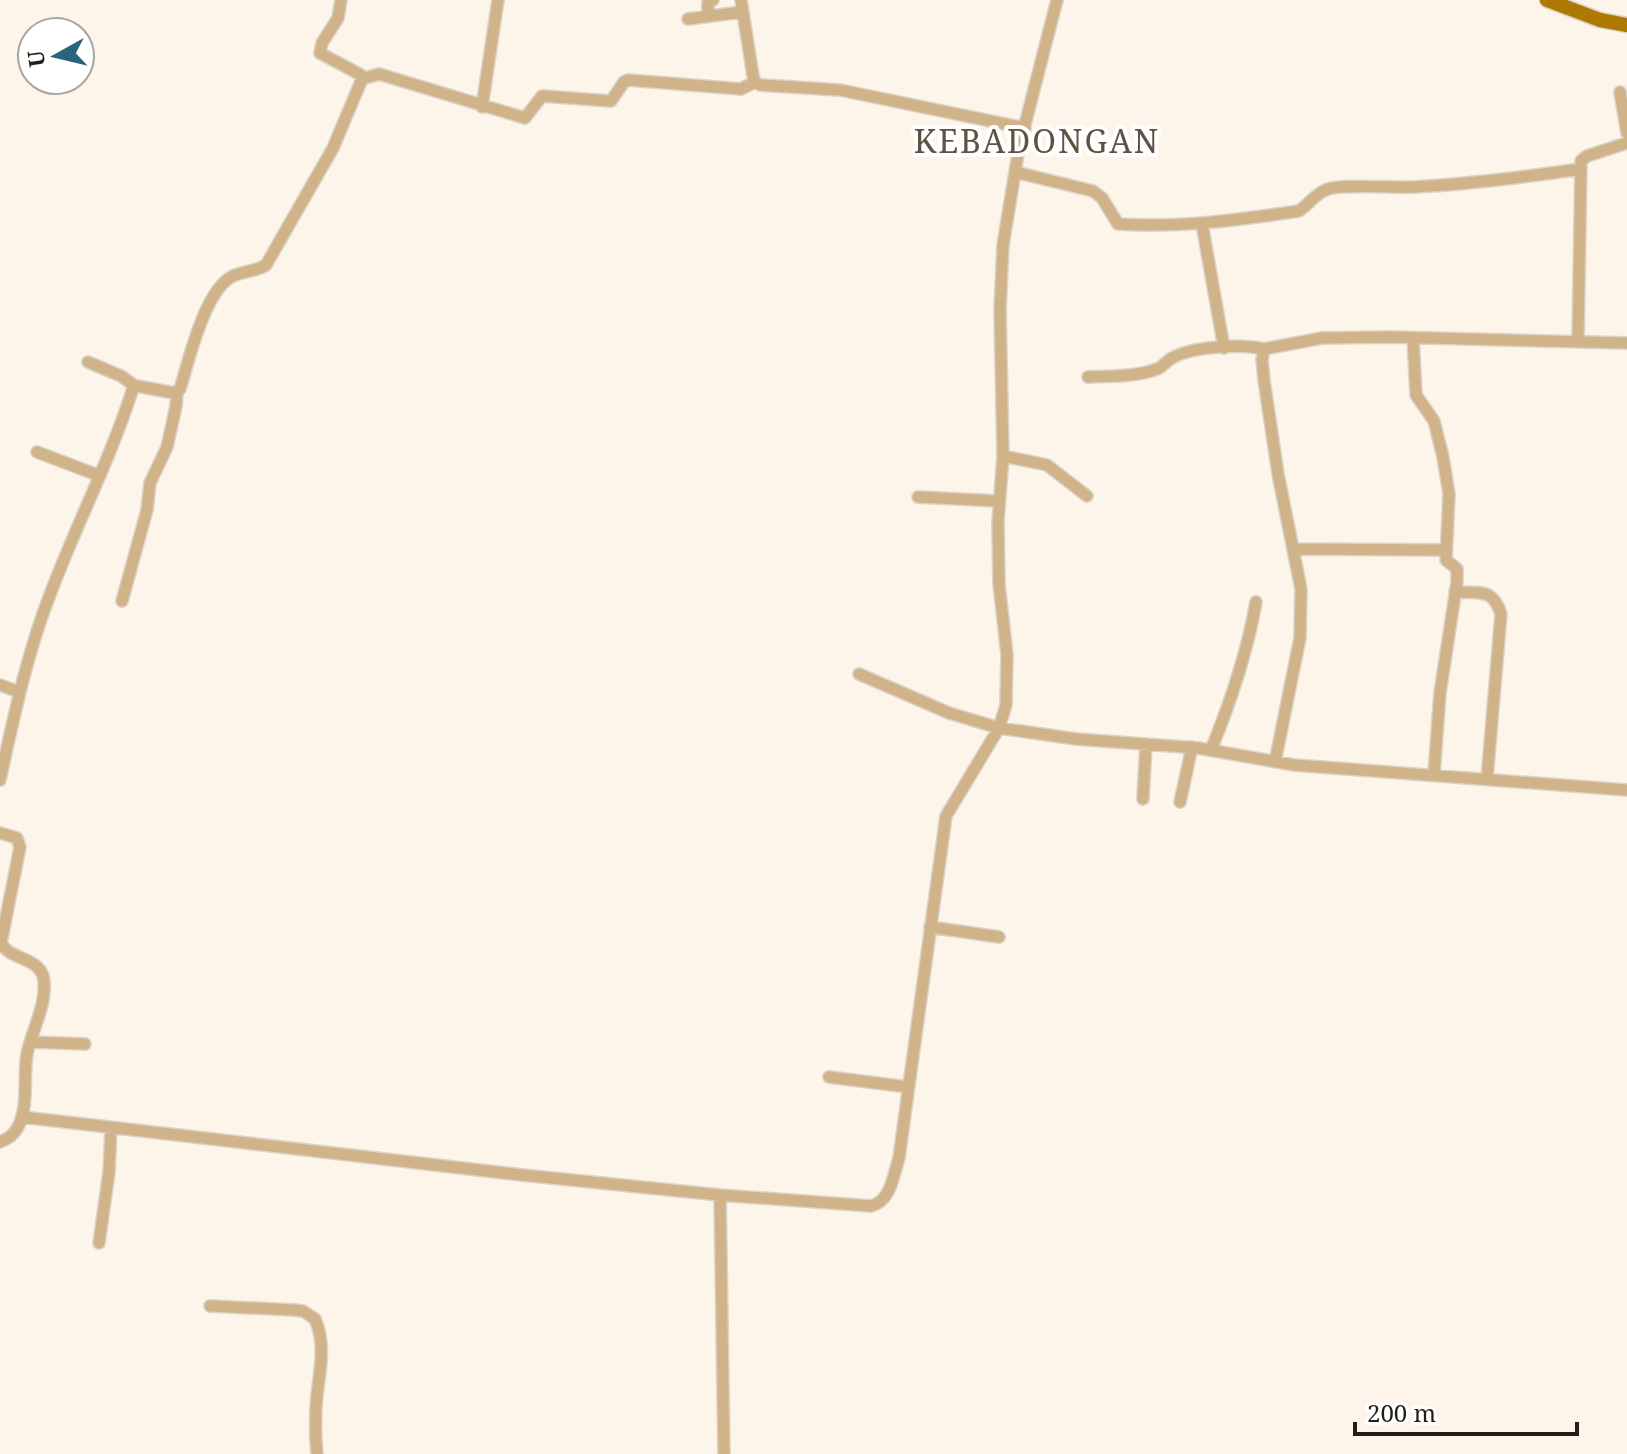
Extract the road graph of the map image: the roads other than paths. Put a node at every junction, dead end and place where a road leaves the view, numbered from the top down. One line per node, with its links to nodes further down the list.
1 (341, 0): 10 (street)
2 (498, 0): 13 (street)
3 (713, 0): 7 (street)
4 (1057, 0): 14 (street)
5 (1547, 0): 9 (main road)
6 (742, 6): 7 (street); 11 (street)
7 (708, 16): 8 (street)
8 (688, 19)
9 (1627, 25)
10 (362, 79): 13 (street); 28 (street)
11 (755, 82): 13 (street); 14 (street)
12 (1620, 92): 15 (street)
13 (482, 107)
14 (1025, 128): 18 (street)
15 (1627, 133)
16 (1627, 143): 17 (street)
17 (1580, 169): 19 (street); 21 (street)
18 (1015, 172): 19 (street); 30 (street)
19 (1202, 224): 23 (street)
20 (1413, 338): 21 (street); 24 (street); 36 (street)
21 (1578, 342): 22 (street)
22 (1627, 343)
23 (1224, 348): 24 (street); 26 (street)
24 (1264, 349): 35 (street)
25 (88, 362): 27 (street)
26 (1088, 377)
27 (135, 386): 28 (street); 31 (street)
28 (177, 392): 38 (street)
29 (37, 452): 31 (street)
30 (1003, 456): 32 (street); 34 (street)
31 (100, 476): 42 (street)
32 (1087, 496)
33 (918, 497): 34 (street)
34 (998, 501): 43 (street)
35 (1293, 549): 36 (street); 47 (street)
36 (1444, 550): 37 (street)
37 (1455, 592): 48 (street); 49 (street)
38 (122, 601)
39 (1256, 602): 46 (street)
40 (859, 674): 43 (street)
41 (0, 685): 42 (street)
42 (19, 692): 50 (street)
43 (999, 728): 44 (street); 55 (street)
44 (1146, 744): 45 (street); 52 (street)
45 (1192, 747): 46 (street); 53 (street)
46 (1211, 750): 47 (street)
47 (1275, 762): 48 (street)
48 (1434, 774): 49 (street)
49 (1487, 779): 51 (street)
50 (0, 780)
51 (1627, 790)
52 (1143, 799)
53 (1180, 802)
54 (0, 833): 57 (street)
55 (930, 927): 56 (street); 60 (street)
56 (999, 937)
57 (30, 1042): 58 (street); 61 (street)
58 (85, 1044)
59 (829, 1077): 60 (street)
60 (908, 1087): 64 (street)
61 (22, 1117): 62 (street); 63 (street)
62 (111, 1128): 64 (street); 65 (street)
63 (0, 1142)
64 (720, 1195): 68 (street)
65 (99, 1243)
66 (210, 1306): 67 (street)
67 (317, 1454)
68 (724, 1454)

